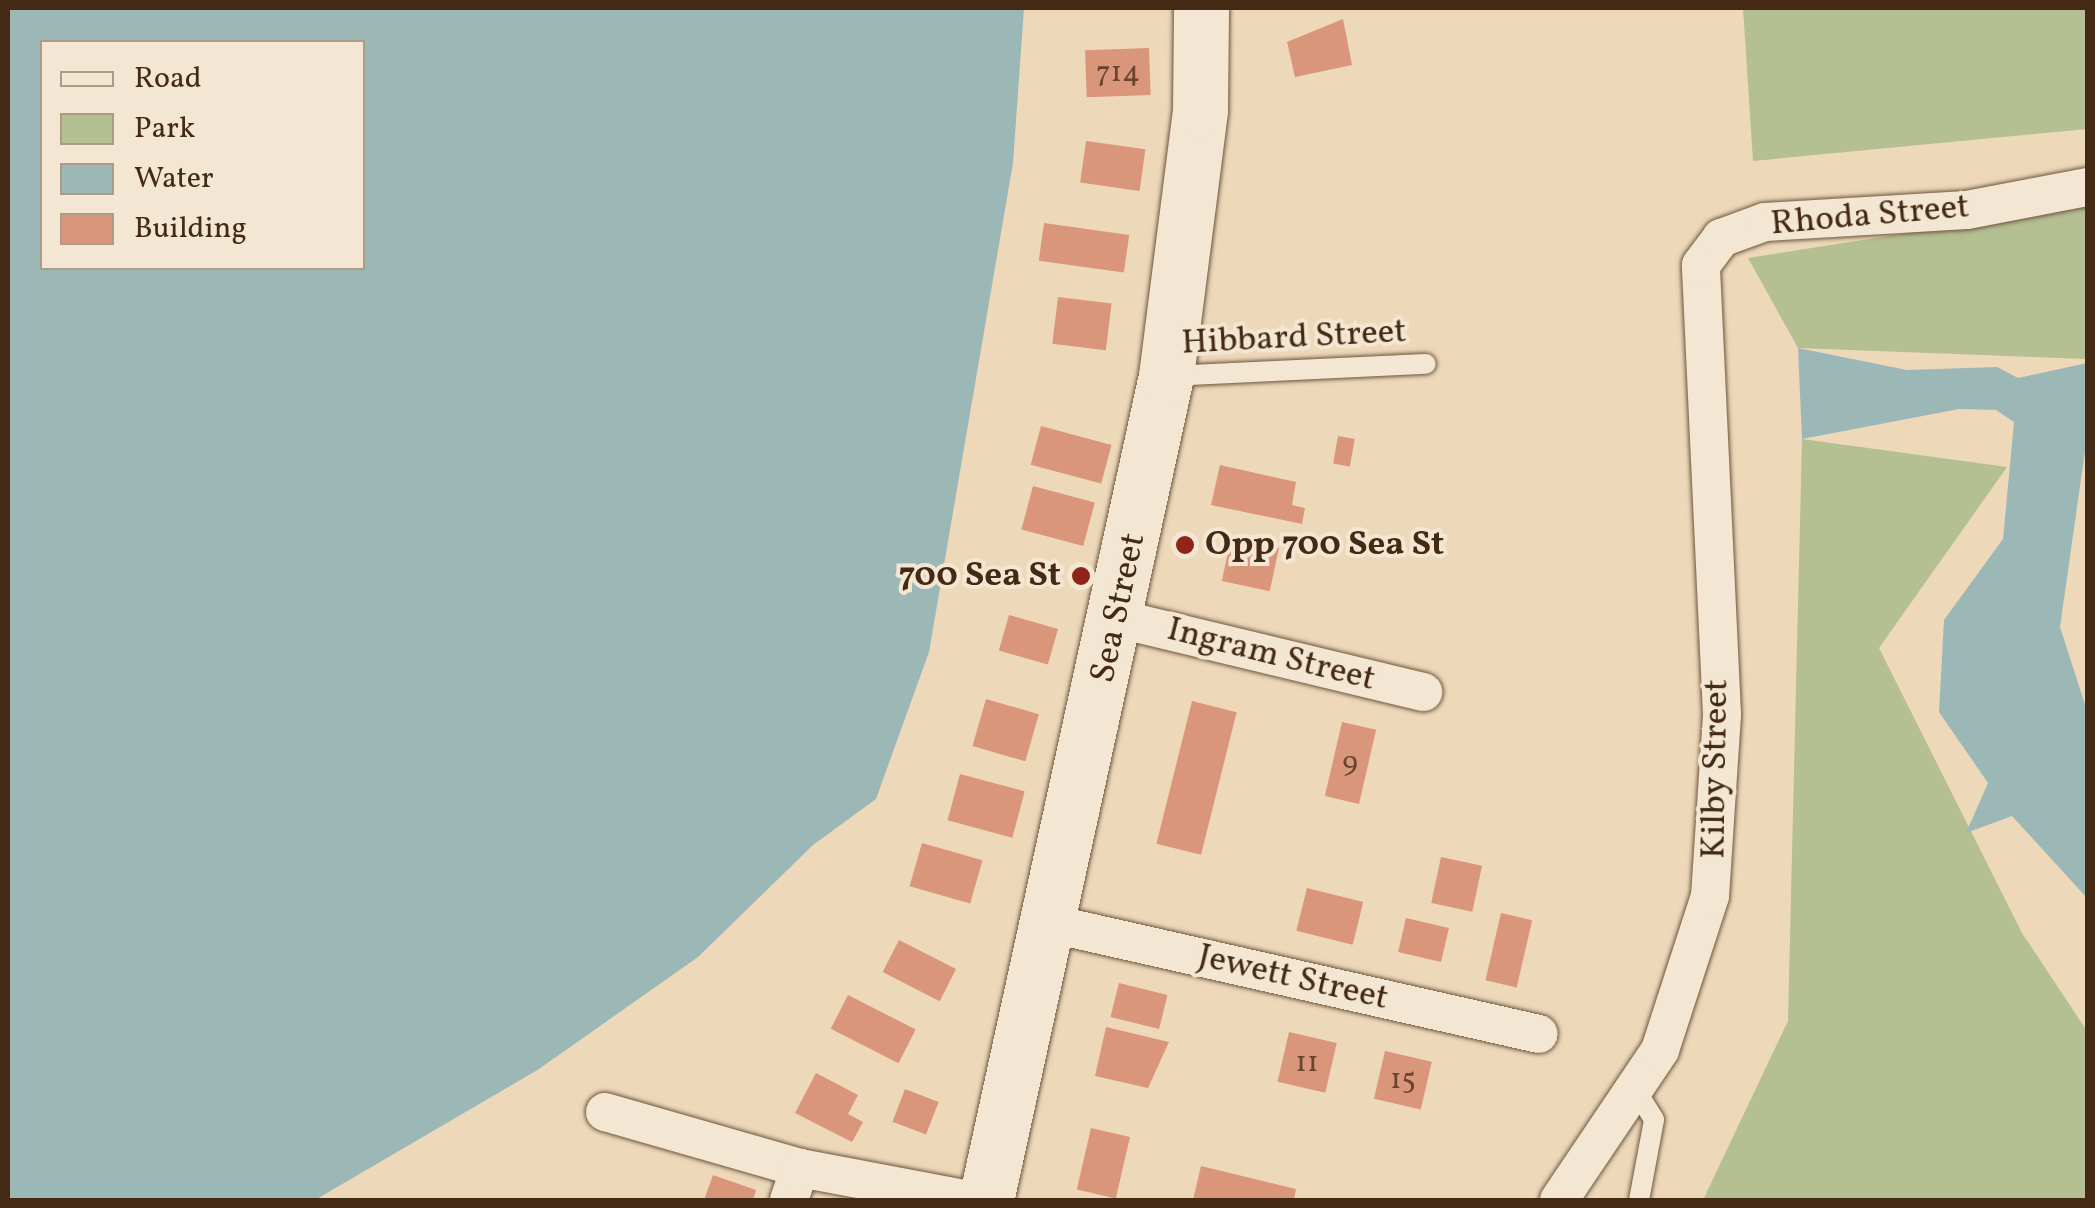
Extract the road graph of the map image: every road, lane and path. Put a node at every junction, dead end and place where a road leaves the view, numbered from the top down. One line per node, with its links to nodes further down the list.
1 (1201, 8): 5 (main road, Sea Street)
2 (2088, 187): 3 (street, Rhoda Street)
3 (1696, 298): 10 (street, Kilby Street)
4 (1426, 364): 5 (lane, Hibbard Street)
5 (1166, 376): 6 (main road, Sea Street)
6 (1118, 619): 7 (street, Ingram Street); 8 (main road, Sea Street)
7 (1422, 692)
8 (1048, 922): 9 (street, Jewett Street); 14 (main road, Sea Street)
9 (1538, 1034)
10 (1635, 1089): 15 (street, Kilby Street); 16 (lane)
11 (606, 1112): 12 (street)
12 (794, 1184): 13 (street)
13 (968, 1200)
14 (986, 1200)
15 (1558, 1200)
16 (1639, 1200)

